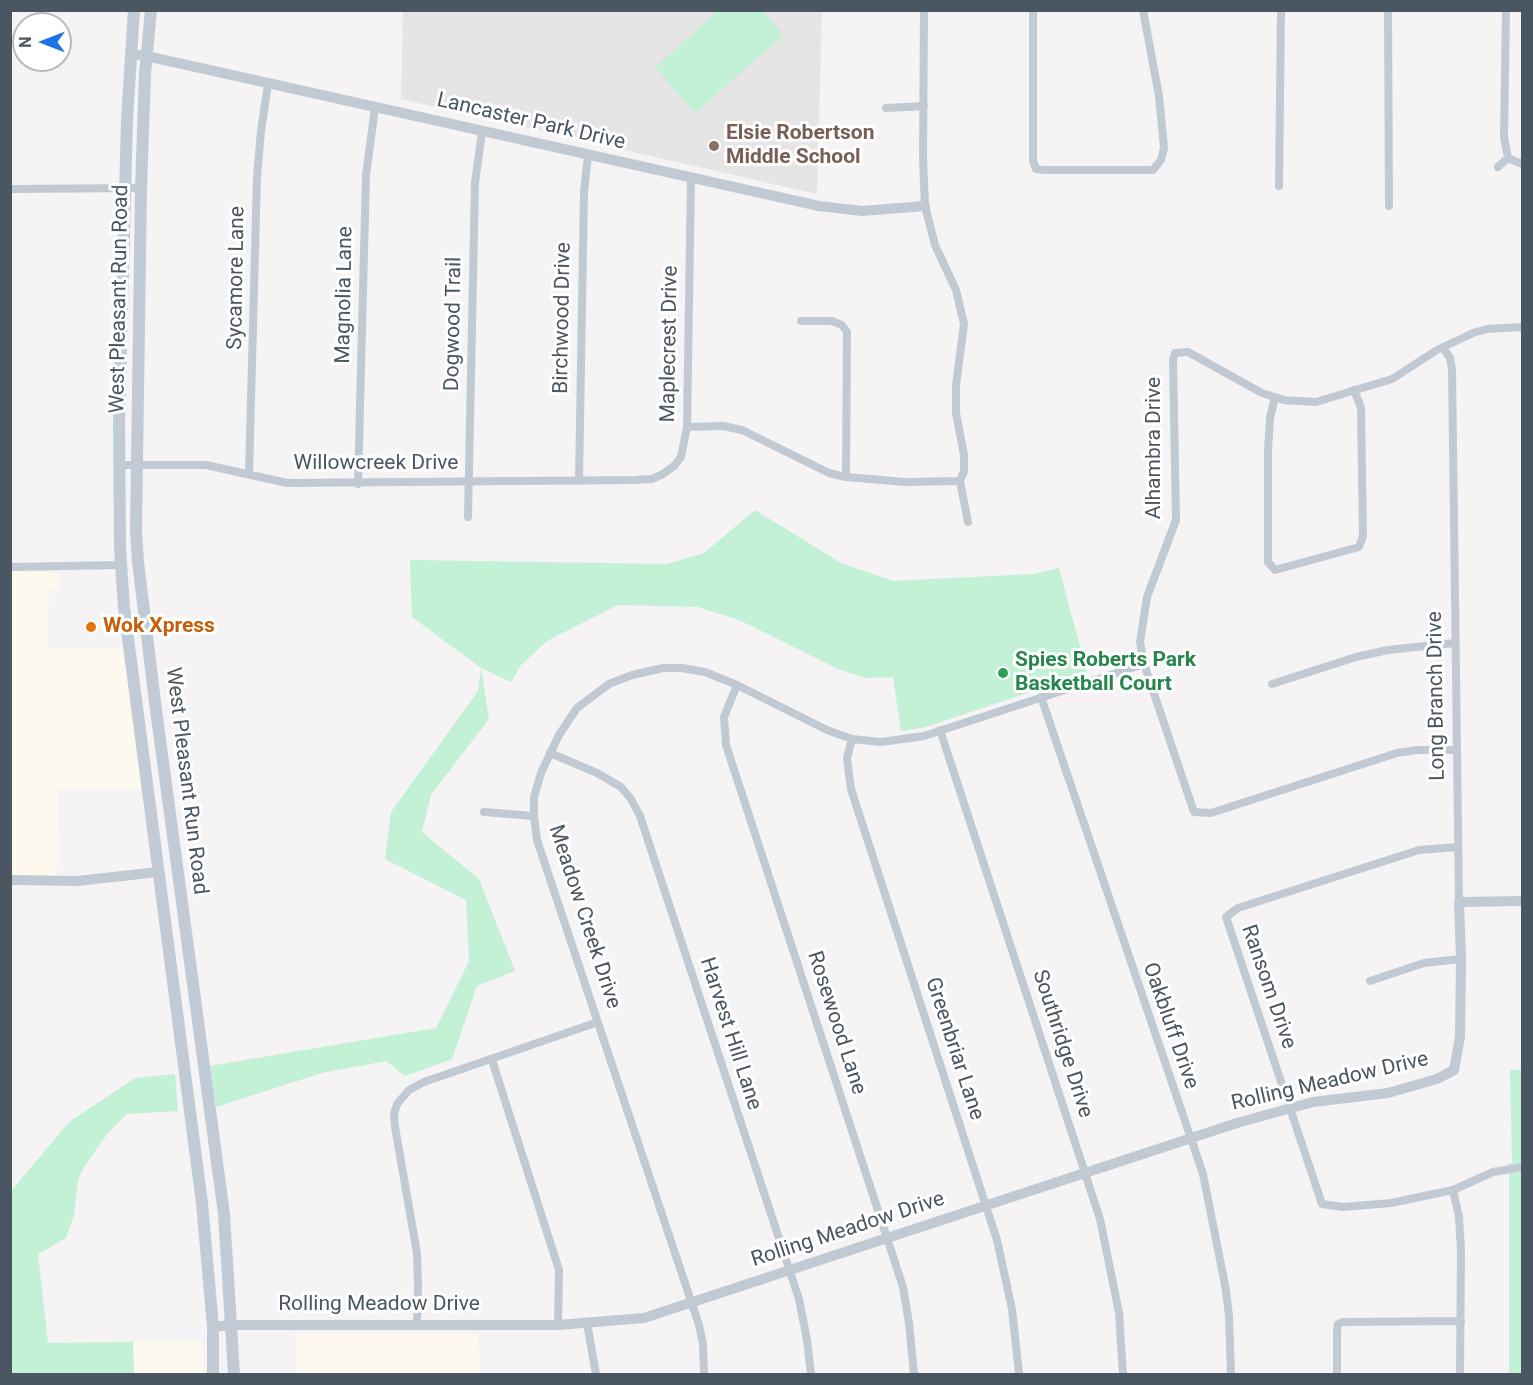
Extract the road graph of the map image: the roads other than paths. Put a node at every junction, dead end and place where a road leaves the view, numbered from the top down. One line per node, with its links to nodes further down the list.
1 (134, 10): 9 (main road, West Pleasant Run Road)
2 (151, 10): 10 (main road, West Pleasant Run Road)
3 (924, 10): 12 (street)
4 (1033, 10): 5 (street)
5 (1143, 10)
6 (1281, 10): 21 (street)
7 (1388, 10): 26 (street)
8 (1506, 10): 17 (street)
9 (130, 54): 10 (street, Lancaster Park Drive); 22 (main road, West Pleasant Run Road)
10 (146, 56): 11 (street, Lancaster Park Drive); 23 (main road, West Pleasant Run Road)
11 (268, 84): 13 (street, Lancaster Park Drive); 35 (street, Sycamore Lane)
12 (924, 106): 14 (street); 25 (street)
13 (375, 108): 15 (street, Lancaster Park Drive); 41 (street, Magnolia Lane)
14 (886, 108)
15 (482, 132): 16 (street, Lancaster Park Drive); 39 (street, Dogwood Trail)
16 (588, 156): 20 (street, Lancaster Park Drive); 37 (street, Birchwood Drive)
17 (1508, 158): 18 (street); 19 (street)
18 (1522, 164)
19 (1498, 167)
20 (691, 178): 25 (street, Lancaster Park Drive); 32 (street, Maplecrest Drive)
21 (1279, 186)
22 (125, 188): 23 (street); 24 (street); 33 (main road, West Pleasant Run Road)
23 (141, 188): 34 (main road, West Pleasant Run Road)
24 (10, 189)
25 (925, 206): 40 (street)
26 (1389, 206)
27 (801, 321): 36 (street)
28 (1522, 327): 29 (street)
29 (1443, 348): 30 (street); 47 (street, Long Branch Drive)
30 (1354, 390): 31 (street); 31 (street)
31 (1275, 397): 48 (street, Alhambra Drive)
32 (687, 427): 36 (street); 38 (street, Maplecrest Drive)
33 (119, 465): 34 (street, Willowcreek Drive); 45 (main road, West Pleasant Run Road)
34 (136, 465): 35 (street, Willowcreek Drive); 44 (main road, West Pleasant Run Road)
35 (249, 474): 41 (street, Willowcreek Drive)
36 (846, 477): 40 (street)
37 (579, 480): 38 (street, Willowcreek Drive); 39 (street, Willowcreek Drive)
38 (635, 480)
39 (468, 482): 41 (street, Willowcreek Drive); 42 (street, Dogwood Trail)
40 (960, 482): 43 (street)
41 (358, 484)
42 (468, 517)
43 (968, 522)
44 (138, 562): 45 (main road); 52 (main road, West Pleasant Run Road)
45 (121, 565): 46 (street); 53 (main road, West Pleasant Run Road)
46 (10, 567)
47 (1455, 643): 49 (street); 56 (street, Long Branch Drive)
48 (1144, 664): 51 (street, Meadow Creek Drive); 56 (street, Alhambra Drive)
49 (1272, 684)
50 (736, 685): 55 (street, Meadow Creek Drive); 57 (street, Meadow Creek Drive); 79 (street, Rosewood Lane)
51 (1041, 697): 54 (street, Meadow Creek Drive); 74 (street, Oakbluff Drive)
52 (156, 710): 53 (main road); 61 (main road, West Pleasant Run Road)
53 (138, 713): 62 (main road, West Pleasant Run Road)
54 (940, 730): 55 (street, Meadow Creek Drive); 76 (street, Southridge Drive)
55 (852, 739): 78 (street, Greenbriar Lane)
56 (1457, 750): 60 (street, Long Branch Drive)
57 (550, 753): 59 (street, Meadow Creek Drive); 80 (street, Harvest Hill Lane)
58 (484, 812): 59 (street)
59 (534, 816): 70 (street, Meadow Creek Drive)
60 (1458, 847): 65 (street, Long Branch Drive); 73 (street, Ransom Drive)
61 (179, 869): 62 (main road); 68 (main road, West Pleasant Run Road)
62 (158, 872): 63 (street); 69 (main road, West Pleasant Run Road)
63 (10, 880)
64 (1522, 901): 65 (street)
65 (1459, 902): 66 (street, Long Branch Drive)
66 (1461, 959): 67 (street); 71 (street, Long Branch Drive)
67 (1370, 981)
68 (196, 1012): 69 (main road); 84 (main road, West Pleasant Run Road)
69 (177, 1015): 87 (main road, West Pleasant Run Road)
70 (598, 1022): 72 (street); 81 (street, Meadow Creek Drive)
71 (1458, 1046): 73 (street, Rolling Meadow Drive)
72 (492, 1059): 85 (street); 86 (street)
73 (1290, 1108): 74 (street, Rolling Meadow Drive); 77 (street, Ransom Drive)
74 (1189, 1139): 76 (street, Rolling Meadow Drive); 96 (street, Oakbluff Drive)
75 (1522, 1167): 77 (street)
76 (1085, 1173): 78 (street, Rolling Meadow Drive); 95 (street, Southridge Drive)
77 (1453, 1190): 82 (street)
78 (986, 1206): 79 (street, Rolling Meadow Drive); 94 (street, Greenbriar Lane)
79 (887, 1238): 80 (street, Rolling Meadow Drive); 93 (street, Rosewood Lane)
80 (788, 1271): 81 (street, Rolling Meadow Drive); 92 (street, Harvest Hill Lane)
81 (690, 1302): 83 (street, Rolling Meadow Drive); 91 (street, Meadow Creek Drive)
82 (1461, 1321): 97 (street); 98 (street)
83 (587, 1323): 85 (street, Rolling Meadow Drive); 90 (street)
84 (231, 1324): 86 (street, Rolling Meadow Drive); 87 (street, Rolling Meadow Drive); 89 (main road, West Pleasant Run Road)
85 (558, 1324): 86 (street, Rolling Meadow Drive)
86 (417, 1325)
87 (213, 1327): 88 (main road, West Pleasant Run Road)
88 (213, 1374)
89 (234, 1374)
90 (596, 1374)
91 (704, 1374)
92 (811, 1374)
93 (914, 1374)
94 (1019, 1374)
95 (1123, 1374)
96 (1231, 1374)
97 (1337, 1374)
98 (1460, 1374)

